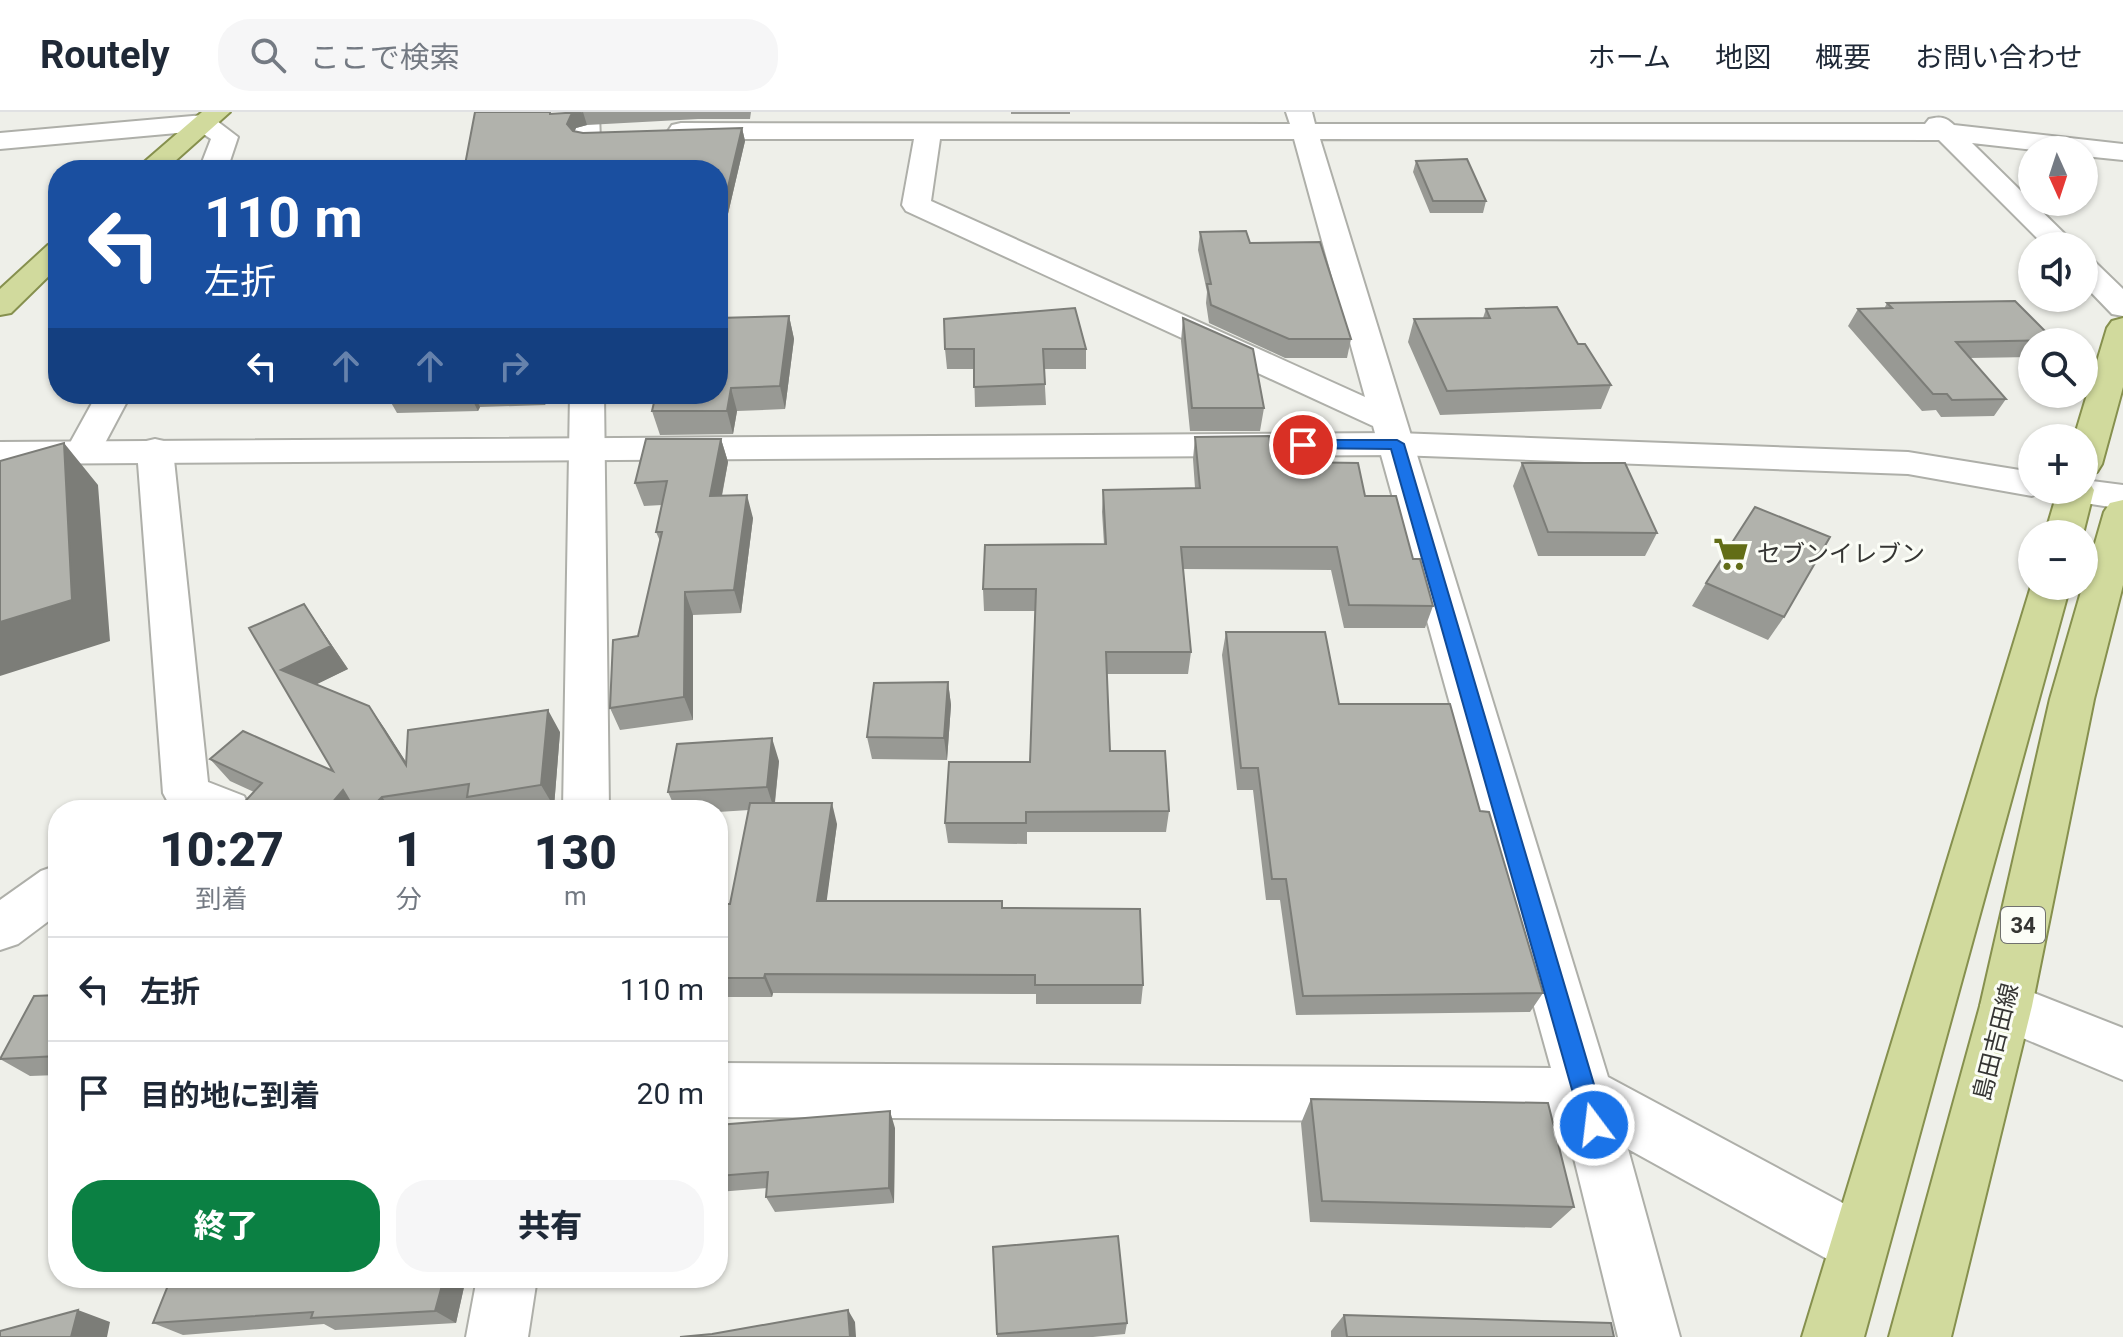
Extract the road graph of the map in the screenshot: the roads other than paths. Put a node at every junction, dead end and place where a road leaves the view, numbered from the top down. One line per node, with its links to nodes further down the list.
1 (1925, 112): 6 (street)
2 (210, 117): 9 (street); 11 (main road); 12 (street)
3 (1301, 122): 5 (street); 6 (street); 23 (street)
4 (586, 124): 8 (street); 13 (street)
5 (928, 131): 7 (street); 23 (street)
6 (1946, 132): 10 (street); 14 (street)
7 (650, 133)
8 (619, 134)
9 (0, 141)
10 (2123, 152)
11 (161, 160)
12 (217, 160)
13 (587, 160)
14 (2048, 232)
15 (48, 260): 17 (main road)
16 (2098, 282): 18 (street)
17 (0, 306)
18 (2123, 307)
19 (2123, 328): 22 (main road)
20 (109, 404): 26 (street)
21 (587, 404): 24 (street)
22 (2094, 424)
23 (1391, 431): 24 (street); 28 (street); 40 (street)
24 (587, 447): 25 (street); 34 (street)
25 (155, 450): 26 (street); 33 (street)
26 (83, 452): 27 (street)
27 (0, 453)
28 (2018, 482)
29 (2098, 490): 30 (street)
30 (2123, 497)
31 (2123, 512): 37 (main road, 島田吉田線 / 34)
32 (2046, 600): 41 (main road)
33 (174, 800)
34 (586, 800)
35 (48, 893): 36 (street)
36 (0, 928)
37 (2006, 1006): 38 (street); 46 (main road, 島田吉田線 / 34)
38 (2123, 1054)
39 (728, 1090): 40 (street)
40 (1586, 1095): 41 (street); 44 (street)
41 (1859, 1244): 45 (main road)
42 (505, 1288): 43 (street)
43 (497, 1337)
44 (1649, 1337)
45 (1833, 1337)
46 (1920, 1337)

